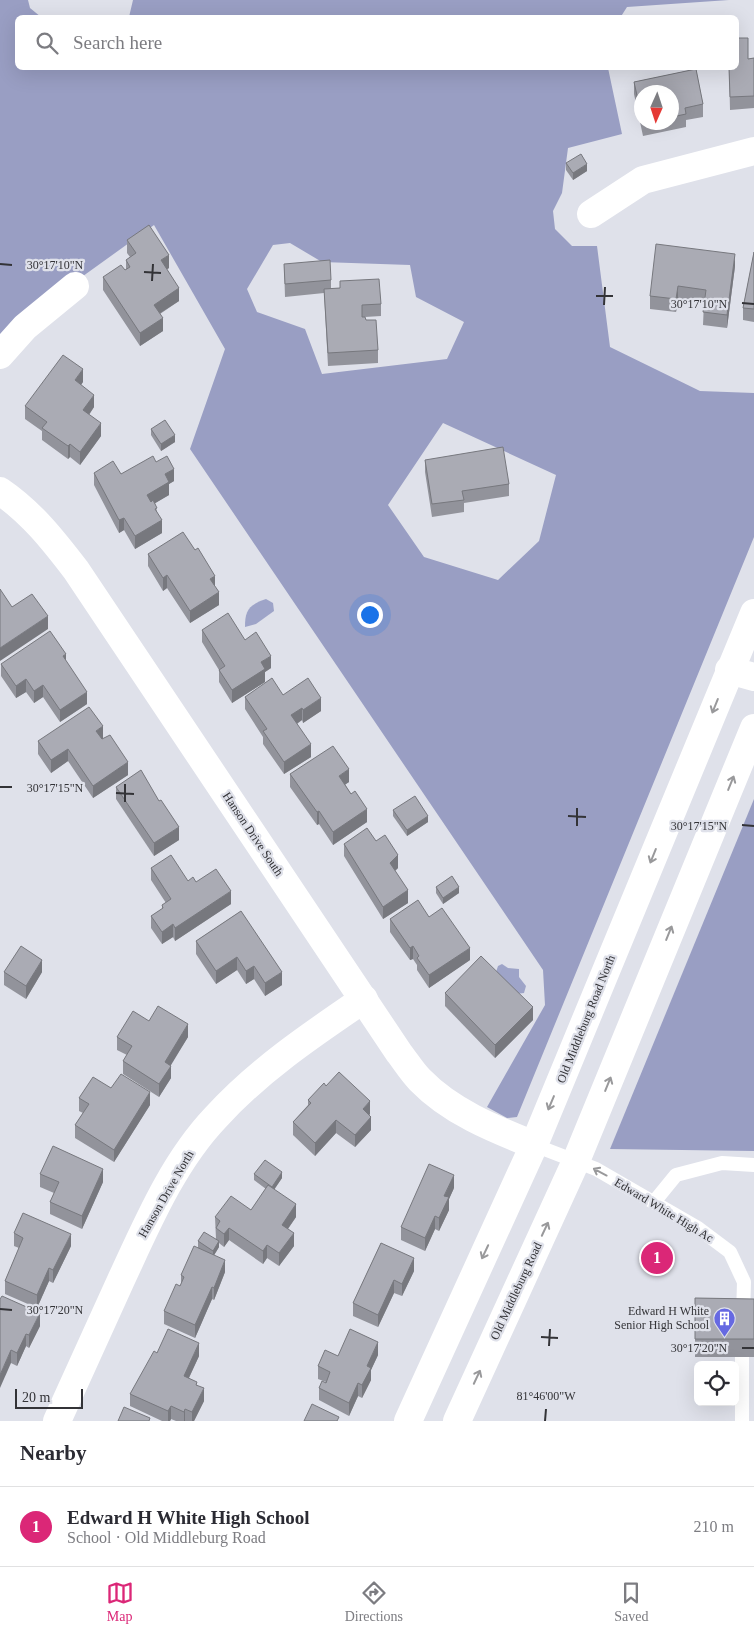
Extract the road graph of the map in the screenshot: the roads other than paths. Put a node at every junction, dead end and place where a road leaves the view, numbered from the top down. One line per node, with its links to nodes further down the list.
1 (754, 151): 2 (street)
2 (711, 162): 3 (street); 4 (street)
3 (754, 169)
4 (591, 214)
5 (75, 286): 6 (street)
6 (0, 355)
7 (0, 491): 11 (street, Hanson Drive South)
8 (754, 612): 9 (street, Old Middleburg Road North)
9 (742, 674): 12 (street, Old Middleburg Road North, one-way to 12)
10 (754, 728): 13 (street, one-way to 10)
11 (364, 999): 12 (street, Hanson Drive South); 18 (street, Hanson Drive North)
12 (534, 1145): 13 (lane, Edward White High Ac); 19 (street, Old Middleburg Road North, one-way to 19)
13 (576, 1161): 15 (lane, Edward White High Ac, one-way to 13); 20 (street, Old Middleburg Road, one-way to 13)
14 (754, 1165): 15 (lane)
15 (654, 1202): 16 (lane, Edward White High Ac)
16 (744, 1317)
17 (742, 1357): 21 (lane)
18 (56, 1421)
19 (408, 1421)
20 (457, 1421)
21 (742, 1421)

